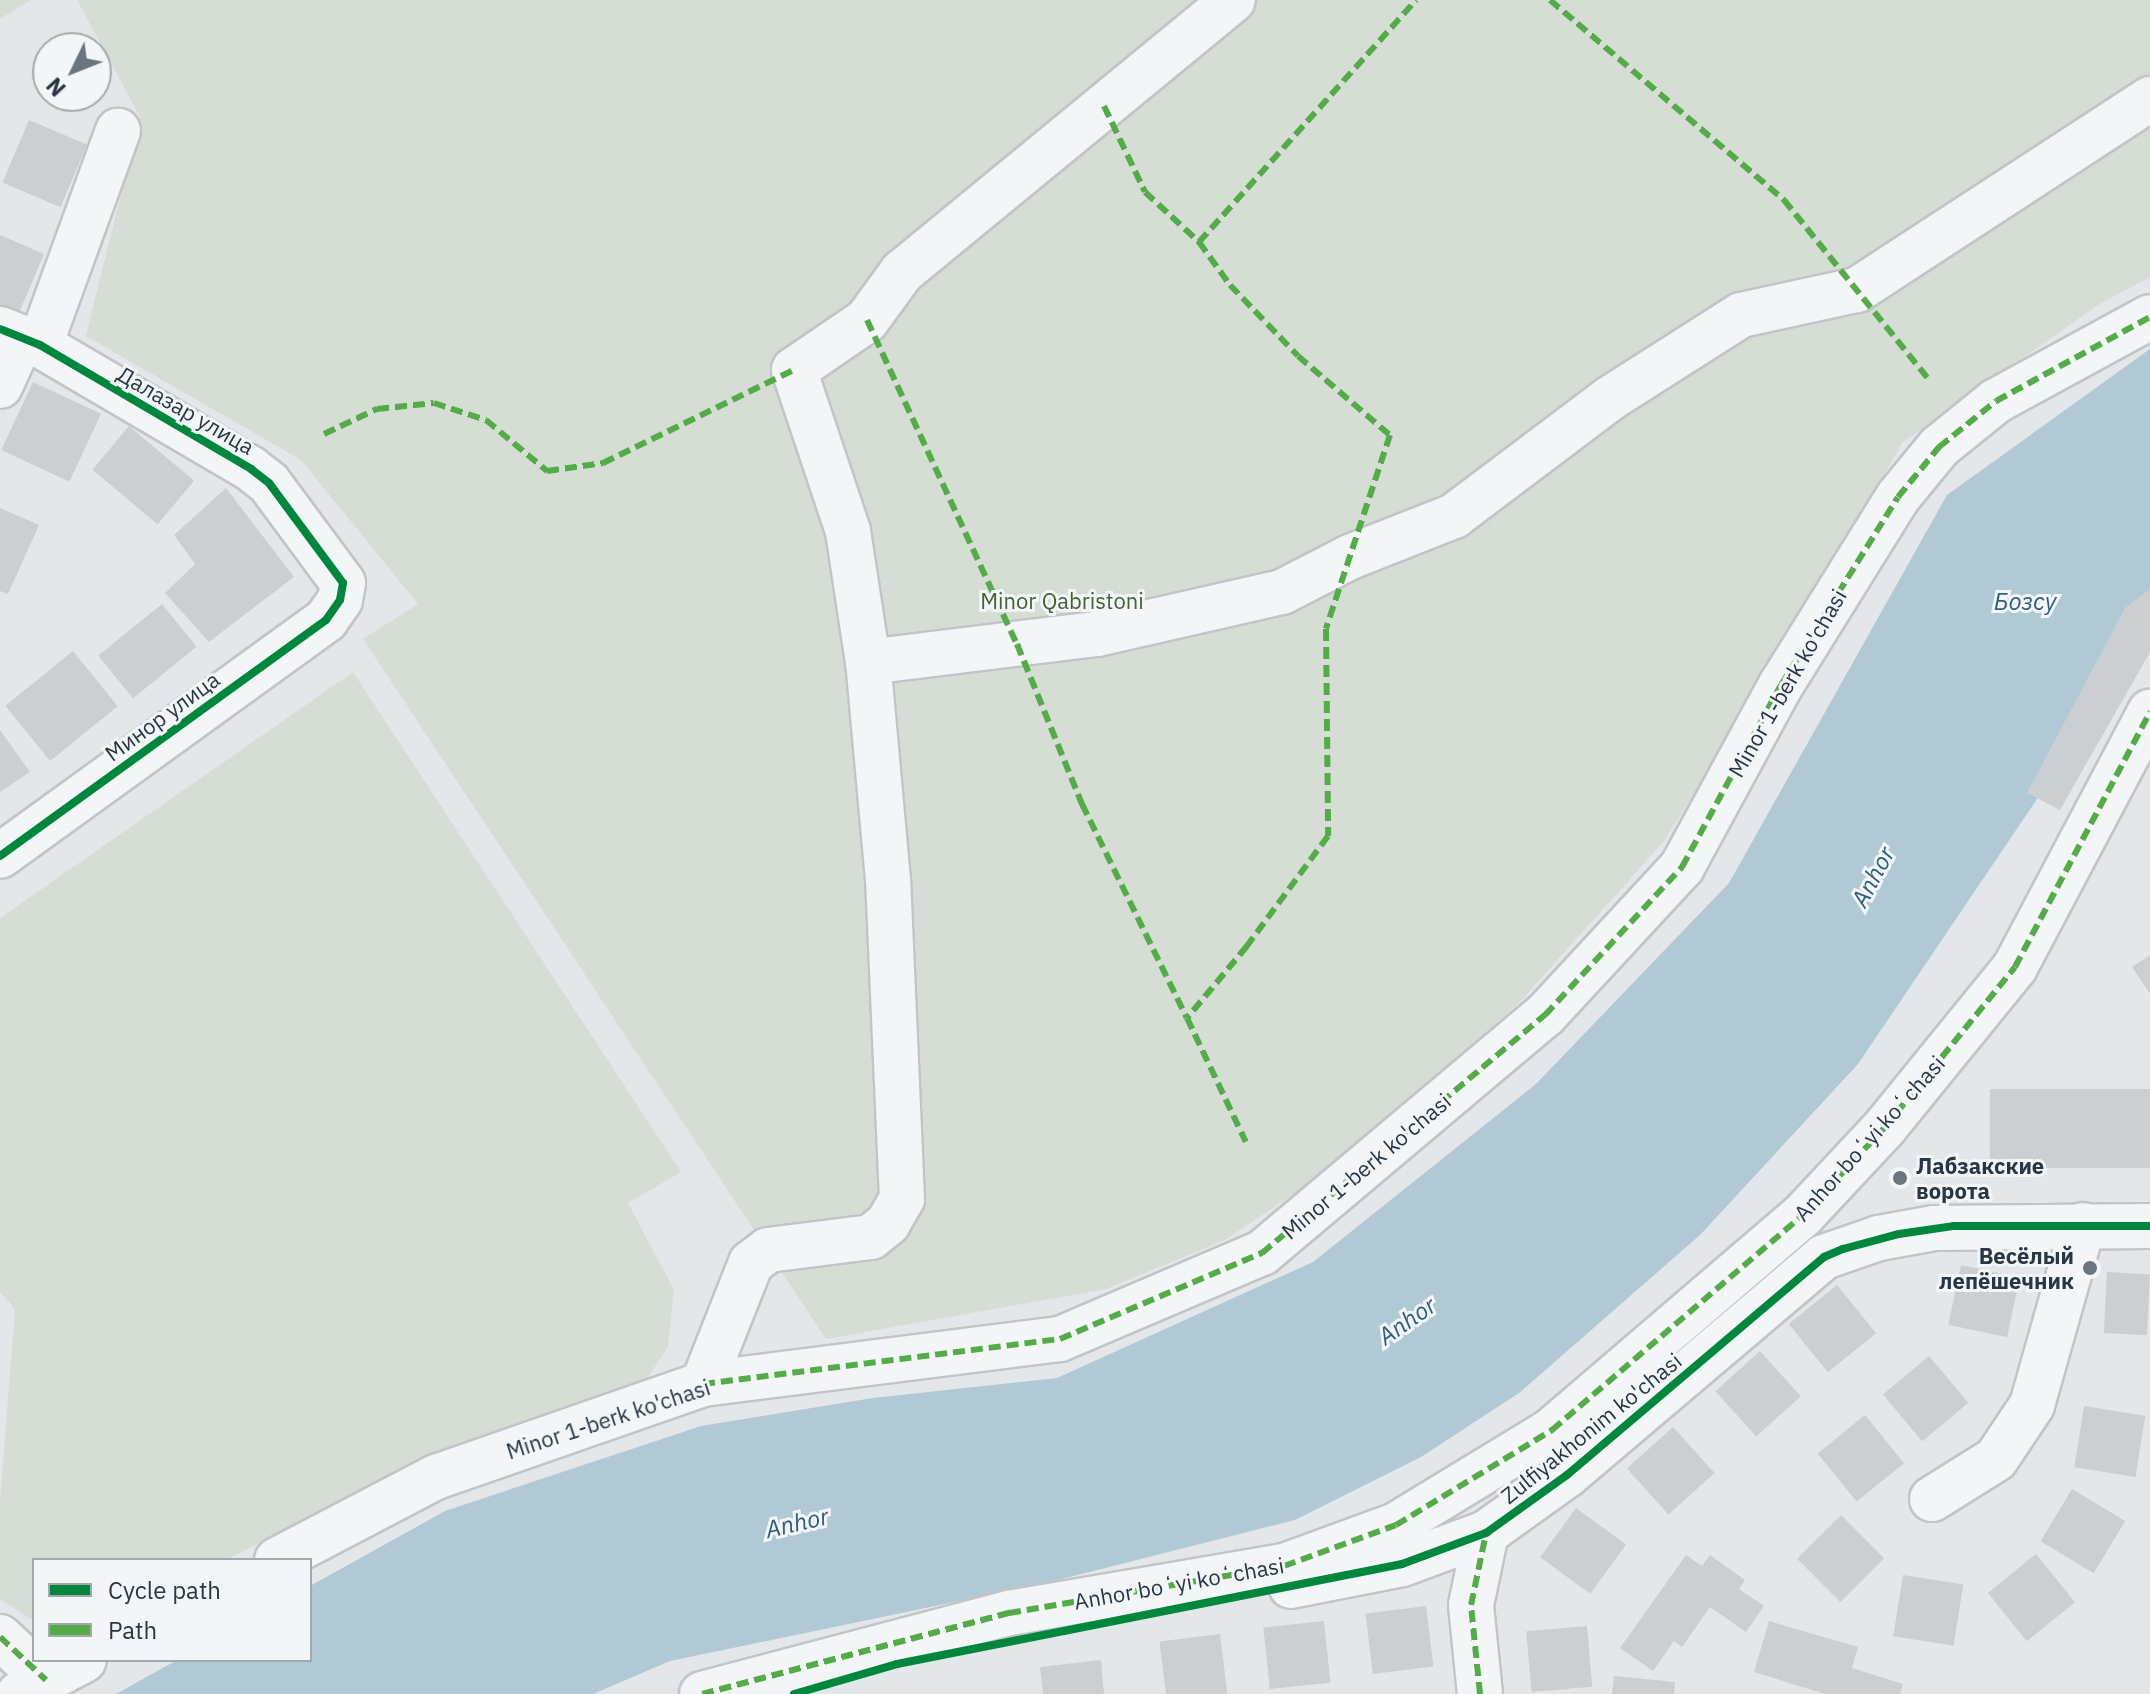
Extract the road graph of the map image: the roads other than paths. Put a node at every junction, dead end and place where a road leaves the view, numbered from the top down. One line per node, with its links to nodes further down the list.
1 (1233, 0): 8 (street)
2 (2150, 99): 8 (street)
3 (118, 131): 5 (street)
4 (2150, 317): 13 (street, Minor 1-berk ko'chasi)
5 (21, 338): 6 (street); 7 (street, Далазар улица)
6 (0, 386)
7 (340, 600): 10 (street, Минор улица)
8 (868, 662): 13 (street)
9 (2150, 712): 20 (street, Anhor boʻyi koʻchasi)
10 (0, 856)
11 (2083, 1225): 12 (street, Zulfiyakhonim ko'chasi); 14 (street); 15 (street, Zulfiyakhonim ko'chasi)
12 (2150, 1226)
13 (703, 1384): 16 (street, Minor 1-berk ko'chasi)
14 (1932, 1499)
15 (1486, 1533): 21 (street, Zulfiyakhonim ko'chasi); 22 (street)
16 (281, 1558)
17 (0, 1637): 19 (street)
18 (80, 1662): 19 (street)
19 (32, 1687)
20 (702, 1694)
21 (794, 1694)
22 (1480, 1694)

